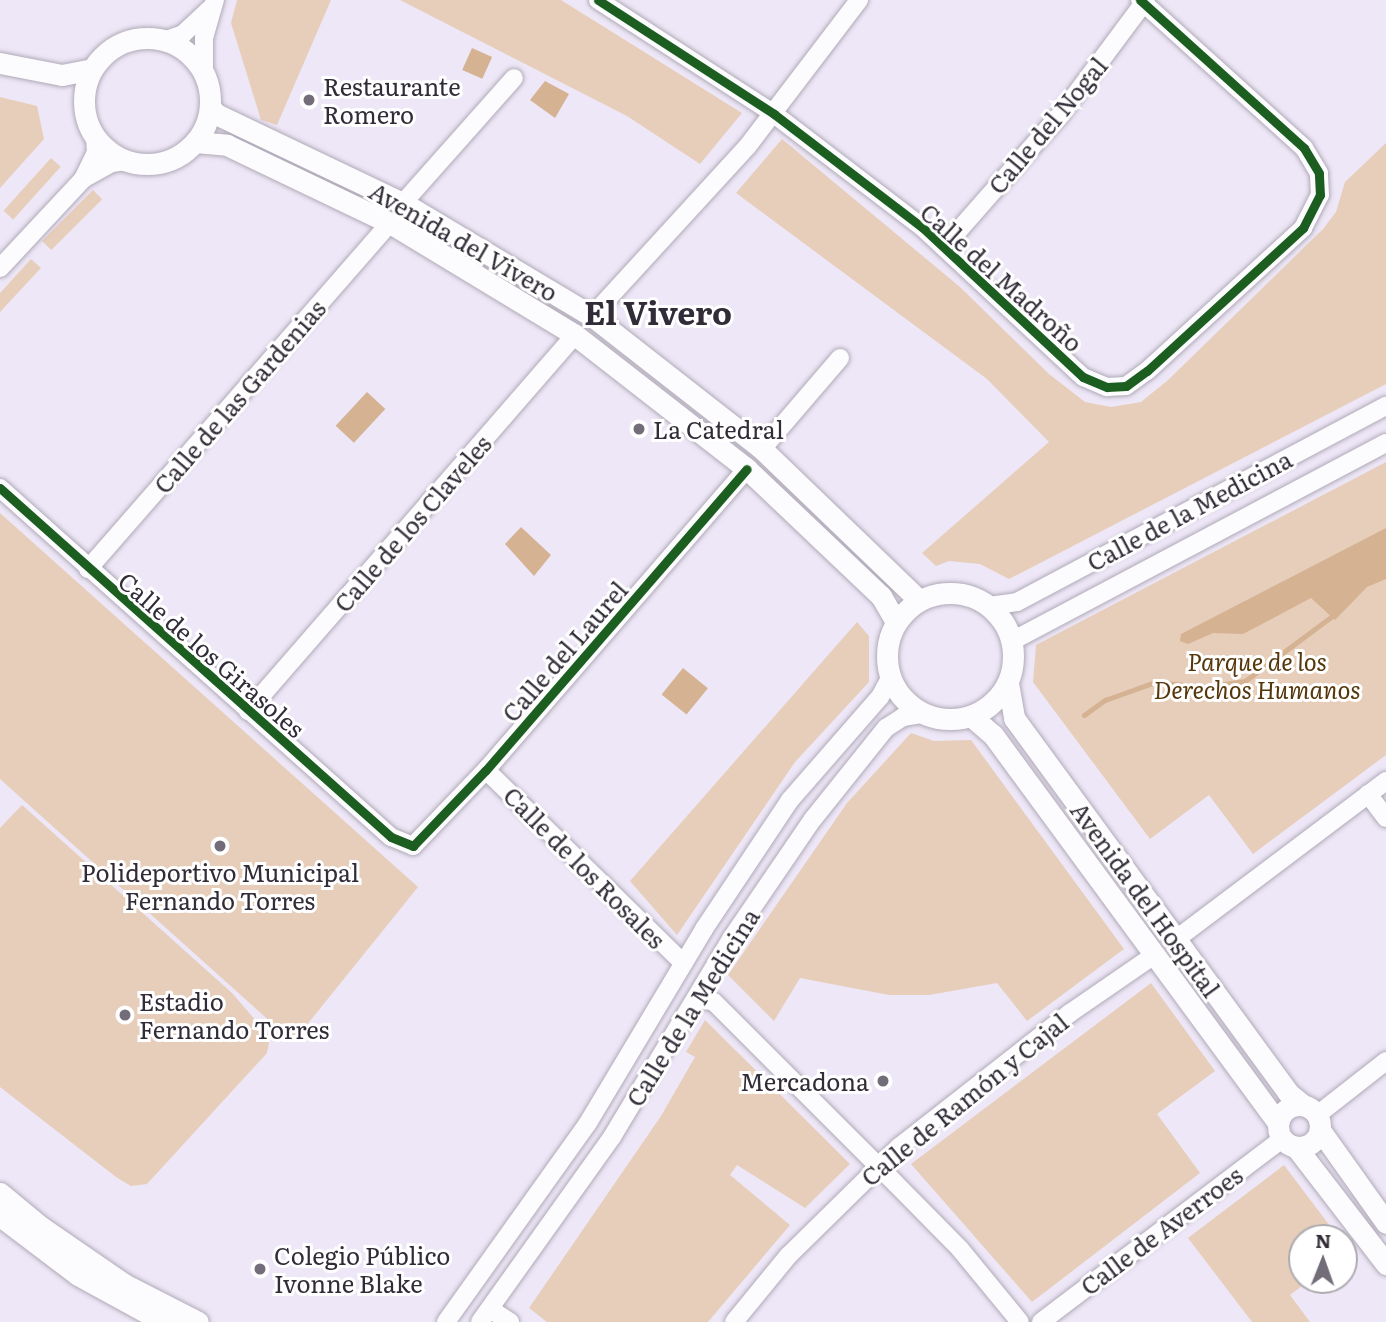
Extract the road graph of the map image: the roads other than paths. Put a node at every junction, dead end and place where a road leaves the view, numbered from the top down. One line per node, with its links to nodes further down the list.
1 (598, 0): 13 (street, Calle del Madroño)
2 (859, 0): 13 (street)
3 (1143, 1): 20 (street, Calle del Nogal); 20 (street, Calle del Madroño)
4 (213, 4): 5 (street); 8 (street)
5 (166, 40): 7 (main road); 8 (main road)
6 (0, 63): 9 (main road)
7 (92, 69): 9 (main road); 11 (main road)
8 (204, 72): 12 (main road)
9 (39, 73): 11 (main road)
10 (514, 78): 18 (street)
11 (83, 106): 14 (main road)
12 (210, 107): 15 (main road); 18 (main road, Avenida del Vivero)
13 (774, 114): 20 (street, Calle del Madroño); 22 (street)
14 (95, 138): 16 (main road); 17 (street)
15 (195, 142): 16 (main road); 19 (main road, Avenida del Vivero)
16 (127, 161): 17 (street)
17 (83, 179): 21 (street)
18 (402, 203): 22 (main road, Avenida del Vivero)
19 (390, 223): 23 (main road, Avenida del Vivero); 30 (street, Calle de las Gardenias)
20 (944, 247)
21 (0, 268)
22 (592, 316): 27 (main road, Avenida del Vivero)
23 (575, 335): 28 (main road, Avenida del Vivero); 37 (street, Calle de los Claveles)
24 (840, 358): 27 (street)
25 (1386, 406): 32 (street, Calle de la Medicina)
26 (1386, 443): 34 (street, Calle de la Medicina)
27 (762, 449): 31 (main road, Avenida del Vivero)
28 (747, 469): 33 (main road, Avenida del Vivero); 40 (street, Calle del Laurel)
29 (0, 488): 30 (street, Calle de los Girasoles)
30 (88, 569): 37 (street, Calle de los Girasoles)
31 (919, 600): 32 (main road); 33 (main road)
32 (989, 606): 34 (main road)
33 (896, 622): 35 (main road)
34 (1012, 641): 36 (main road)
35 (890, 678): 38 (main road); 47 (street)
36 (1007, 683): 39 (main road); 45 (main road, Avenida del Hospital)
37 (248, 711): 44 (street, Calle de los Girasoles)
38 (923, 714): 39 (main road); 48 (street, Calle de la Medicina)
39 (971, 716): 46 (main road, Avenida del Hospital)
40 (486, 770): 44 (street, Calle del Laurel); 47 (street, Calle de los Rosales)
41 (1386, 781): 42 (street)
42 (1368, 794): 43 (street); 45 (street)
43 (1386, 818)
44 (402, 845)
45 (1175, 940): 50 (main road, Avenida del Hospital)
46 (1153, 956): 51 (main road, Avenida del Hospital); 52 (street, Calle de Ramón y Cajal)
47 (683, 963): 60 (street)
48 (697, 998): 52 (street); 57 (street, Calle de la Medicina)
49 (1386, 1061): 50 (street)
50 (1313, 1117): 51 (main road); 51 (main road); 55 (main road, Avenida del Hospital)
51 (1285, 1137): 56 (main road, Avenida del Hospital); 64 (street, Calle de Averroes)
52 (877, 1167): 62 (street, Calle de Ramón y Cajal); 63 (street)
53 (0, 1193): 59 (main road)
54 (0, 1216): 58 (main road)
55 (1386, 1223)
56 (1386, 1264)
57 (485, 1315): 61 (street)
58 (164, 1322)
59 (198, 1322)
60 (446, 1322)
61 (510, 1322)
62 (734, 1322)
63 (1020, 1322)
64 (1041, 1322)

